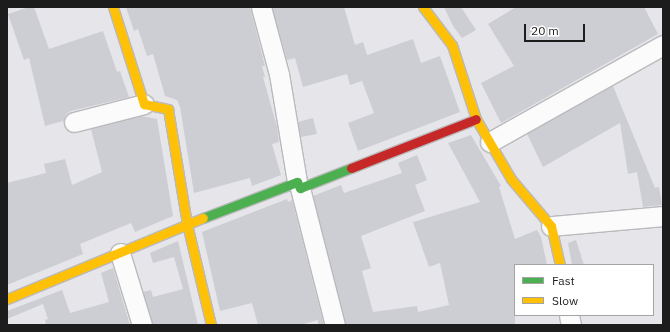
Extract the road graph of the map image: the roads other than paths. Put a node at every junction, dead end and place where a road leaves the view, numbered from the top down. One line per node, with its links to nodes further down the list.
1 (113, 7): 5 (street)
2 (261, 7): 9 (street)
3 (423, 7): 6 (street)
4 (663, 45): 8 (street)
5 (144, 104): 7 (street); 11 (street)
6 (476, 119): 8 (street); 9 (street)
7 (74, 122)
8 (490, 142): 12 (street)
9 (299, 185): 11 (street); 18 (street)
10 (663, 216): 12 (street)
11 (187, 224): 13 (street); 17 (street)
12 (551, 226): 14 (street)
13 (120, 253): 15 (street); 16 (street)
14 (560, 264)
15 (7, 299)
16 (142, 325)
17 (211, 325)
18 (336, 325)

